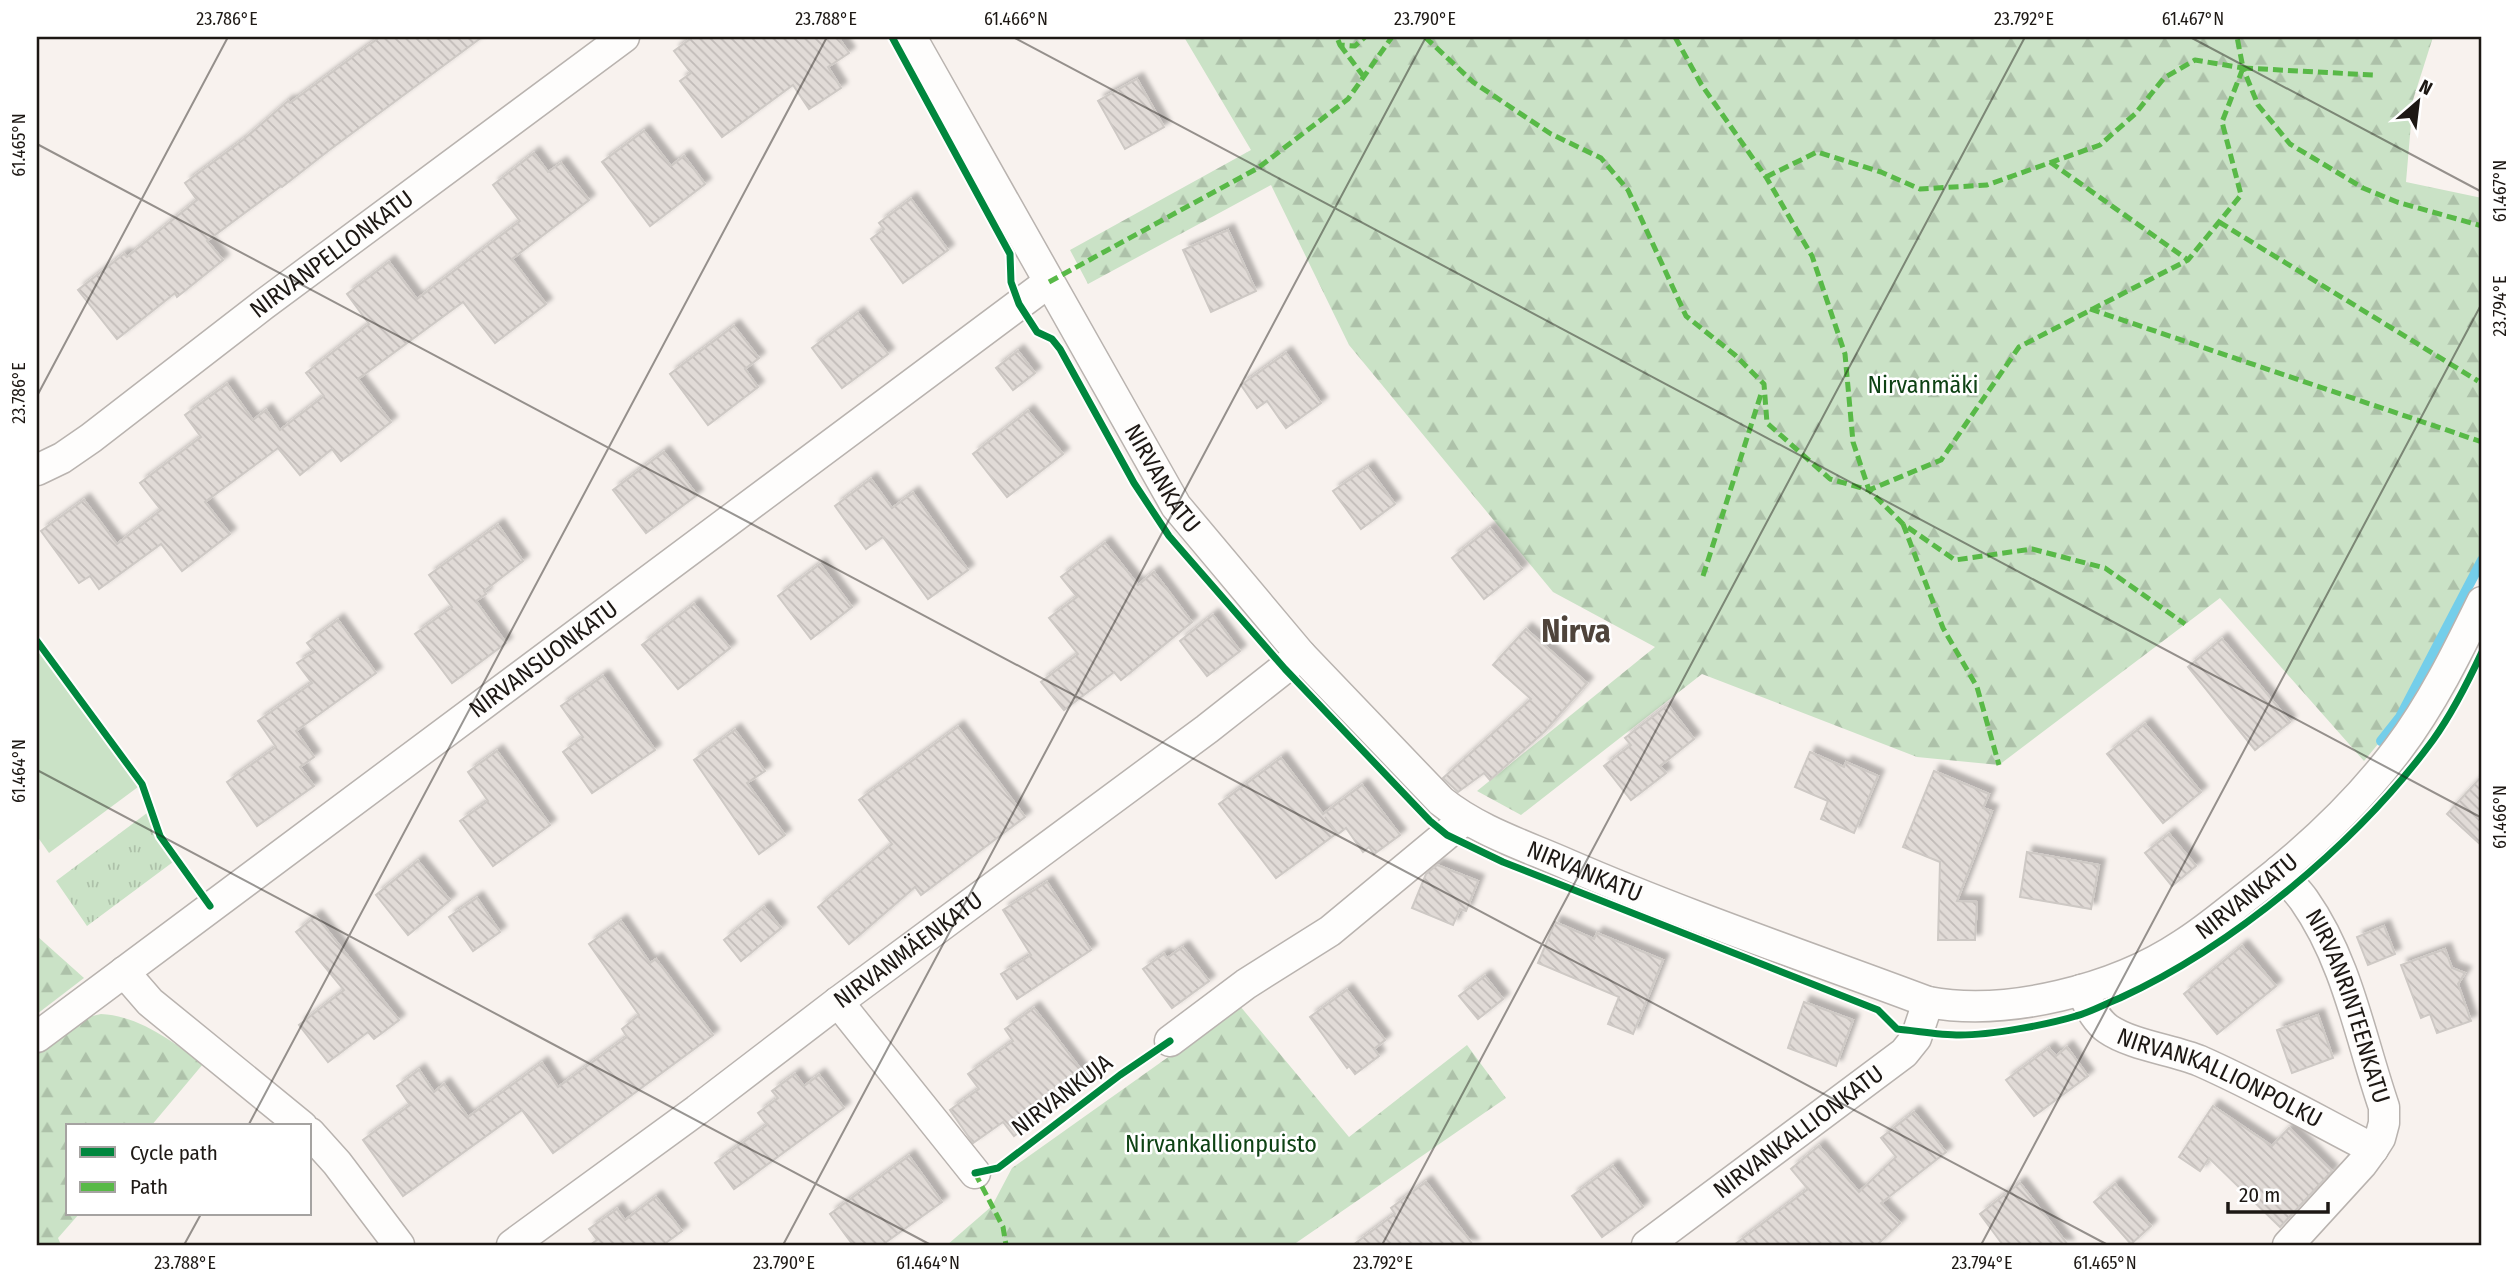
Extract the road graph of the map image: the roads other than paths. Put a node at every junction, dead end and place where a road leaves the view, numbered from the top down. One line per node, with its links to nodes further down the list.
1 (624, 37): 4 (street, NIRVANPELLONKATU)
2 (911, 37): 3 (street, NIRVANKATU)
3 (1049, 282): 6 (street, NIRVANKATU); 9 (street, NIRVANSUONKATU)
4 (37, 470)
5 (2482, 602): 8 (street, NIRVANKATU)
6 (1301, 655): 7 (street, NIRVANKATU); 11 (street, NIRVANMÄENKATU)
7 (1465, 819): 12 (street, NIRVANKATU); 14 (street)
8 (2279, 871): 10 (street, NIRVANKATU); 17 (street, NIRVANRINTEENKATU)
9 (124, 972): 13 (street, NIRVANSUONKATU); 15 (street)
10 (2081, 990): 12 (street, NIRVANKATU); 17 (street, NIRVANKALLIONPOLKU)
11 (838, 1002): 18 (street); 20 (street, NIRVANMÄENKATU)
12 (1928, 1002): 21 (street, NIRVANKALLIONKATU)
13 (37, 1037)
14 (1170, 1041)
15 (300, 1124)
16 (312, 1135): 19 (street)
17 (2373, 1149): 22 (street, NIRVANRINTEENKATU)
18 (975, 1173)
19 (399, 1245)
20 (512, 1245)
21 (1647, 1245)
22 (2288, 1245)

